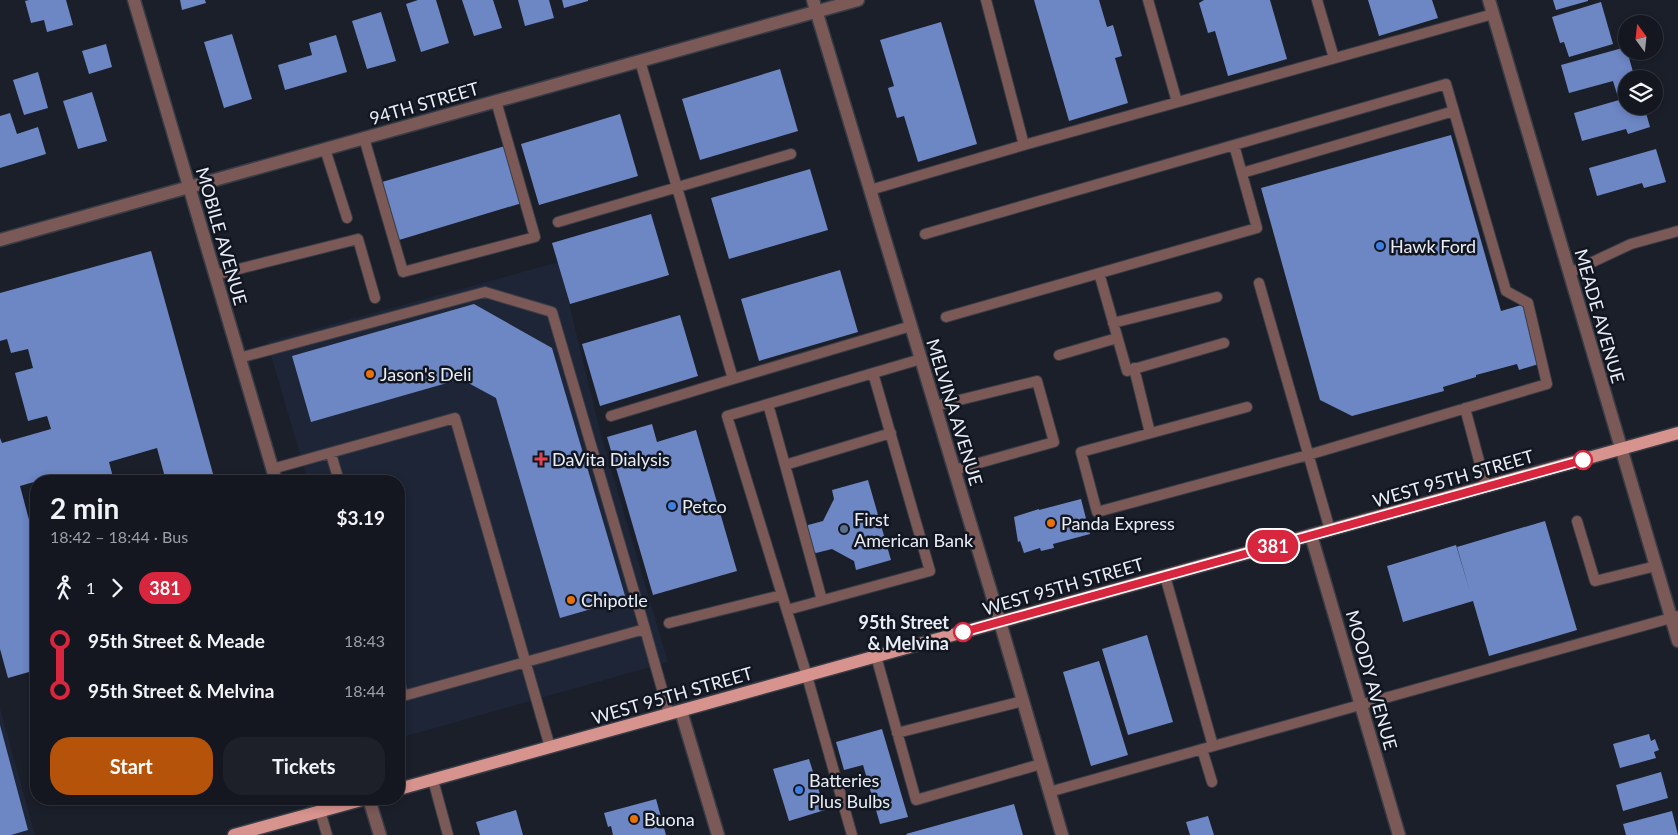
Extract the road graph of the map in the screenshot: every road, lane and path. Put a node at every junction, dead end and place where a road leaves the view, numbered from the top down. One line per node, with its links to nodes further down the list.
1 (134, 0): 20 (street, MOBILE AVENUE)
2 (858, 0): 7 (street, 94TH STREET)
3 (986, 0): 15 (lane)
4 (1148, 0): 12 (lane)
5 (1317, 0): 9 (lane)
6 (1489, 0): 8 (street, MEADE AVENUE)
7 (814, 6): 10 (street, 94TH STREET); 22 (street, MELVINA AVENUE)
8 (1493, 14): 9 (lane); 29 (street, MEADE AVENUE)
9 (1334, 58): 12 (lane)
10 (640, 61): 11 (street, 94TH STREET); 21 (lane)
11 (496, 101): 14 (street, 94TH STREET); 14 (lane)
12 (1177, 102): 15 (lane)
13 (1454, 111): 16 (lane); 19 (lane); 48 (lane)
14 (364, 138): 17 (street, 94TH STREET)
15 (1024, 145): 22 (lane)
16 (1234, 145): 19 (lane); 26 (lane)
17 (326, 149): 20 (street, 94TH STREET); 23 (lane)
18 (791, 154): 21 (lane)
19 (1242, 173): 28 (lane)
20 (189, 187): 27 (street, 94TH STREET); 30 (street, MOBILE AVENUE)
21 (677, 188): 24 (lane); 44 (lane)
22 (870, 190): 36 (street, MELVINA AVENUE)
23 (347, 218)
24 (558, 222)
25 (1678, 231): 29 (lane)
26 (925, 234)
27 (0, 240)
28 (1099, 273): 34 (lane); 35 (lane)
29 (1569, 273): 53 (street, MEADE AVENUE)
30 (215, 276): 33 (lane); 40 (street, MOBILE AVENUE)
31 (1259, 283): 55 (lane)
32 (1217, 297): 35 (lane)
33 (374, 298)
34 (946, 317)
35 (1113, 322): 37 (lane)
36 (911, 326): 41 (street, MELVINA AVENUE); 44 (lane)
37 (1117, 338): 39 (lane); 42 (lane)
38 (1224, 343): 42 (lane)
39 (1059, 355)
40 (239, 358): 58 (street, MOBILE AVENUE); 72 (lane)
41 (921, 359): 43 (lane); 46 (street, MELVINA AVENUE)
42 (1134, 368): 50 (lane)
43 (873, 373): 45 (lane); 52 (lane)
44 (733, 378): 49 (lane)
45 (768, 404): 56 (lane); 66 (lane)
46 (935, 406): 57 (street, MELVINA AVENUE); 57 (lane)
47 (1247, 407): 50 (lane)
48 (1465, 408): 55 (lane); 60 (lane)
49 (611, 416)
50 (1150, 433): 55 (lane)
51 (1678, 433): 53 (main road, WEST 95TH STREET)
52 (891, 434): 56 (lane); 67 (lane)
53 (1621, 449): 60 (main road, WEST 95TH STREET); 64 (street, MEADE AVENUE)
54 (331, 454): 58 (lane); 59 (lane); 75 (lane)
55 (1308, 455): 62 (lane)
56 (785, 465): 67 (lane)
57 (954, 470): 70 (street, MELVINA AVENUE)
58 (274, 475)
59 (337, 475)
60 (1486, 487): 62 (main road, WEST 95TH STREET)
61 (1577, 521): 64 (lane)
62 (1330, 530): 63 (main road, WEST 95TH STREET)
63 (1311, 535): 65 (main road, WEST 95TH STREET); 79 (street, MOODY AVENUE)
64 (1656, 566): 69 (street, MEADE AVENUE)
65 (1165, 576): 70 (main road, WEST 95TH STREET); 82 (lane)
66 (782, 595): 68 (lane); 71 (lane)
67 (822, 600): 68 (lane)
68 (787, 610): 76 (lane)
69 (1675, 617): 73 (street, MEADE AVENUE); 79 (lane)
70 (1000, 622): 74 (main road, WEST 95TH STREET); 78 (street, MELVINA AVENUE)
71 (669, 623)
72 (645, 629): 75 (lane); 80 (lane)
73 (1678, 641)
74 (876, 656): 76 (main road, WEST 95TH STREET); 81 (lane)
75 (526, 662): 77 (lane); 83 (lane)
76 (808, 676): 80 (main road, WEST 95TH STREET); 98 (lane)
77 (405, 695)
78 (1023, 701): 81 (lane); 85 (street, MELVINA AVENUE)
79 (1360, 704): 82 (lane); 100 (street, MOODY AVENUE)
80 (675, 712): 83 (main road, WEST 95TH STREET); 97 (street)
81 (897, 733): 85 (lane)
82 (1213, 746): 84 (lane)
83 (550, 747): 86 (main road, WEST 95TH STREET)
84 (1202, 749): 87 (lane); 89 (lane)
85 (1041, 764): 89 (street, MELVINA AVENUE)
86 (433, 780): 88 (main road, WEST 95TH STREET); 96 (lane)
87 (1212, 782)
88 (405, 787)
89 (1049, 792): 99 (street, MELVINA AVENUE)
90 (342, 805): 92 (main road)
91 (371, 805): 95 (street)
92 (320, 811): 93 (main road); 94 (lane)
93 (234, 835)
94 (327, 835)
95 (380, 835)
96 (448, 835)
97 (718, 835)
98 (852, 835)
99 (1062, 835)
100 (1399, 835)

